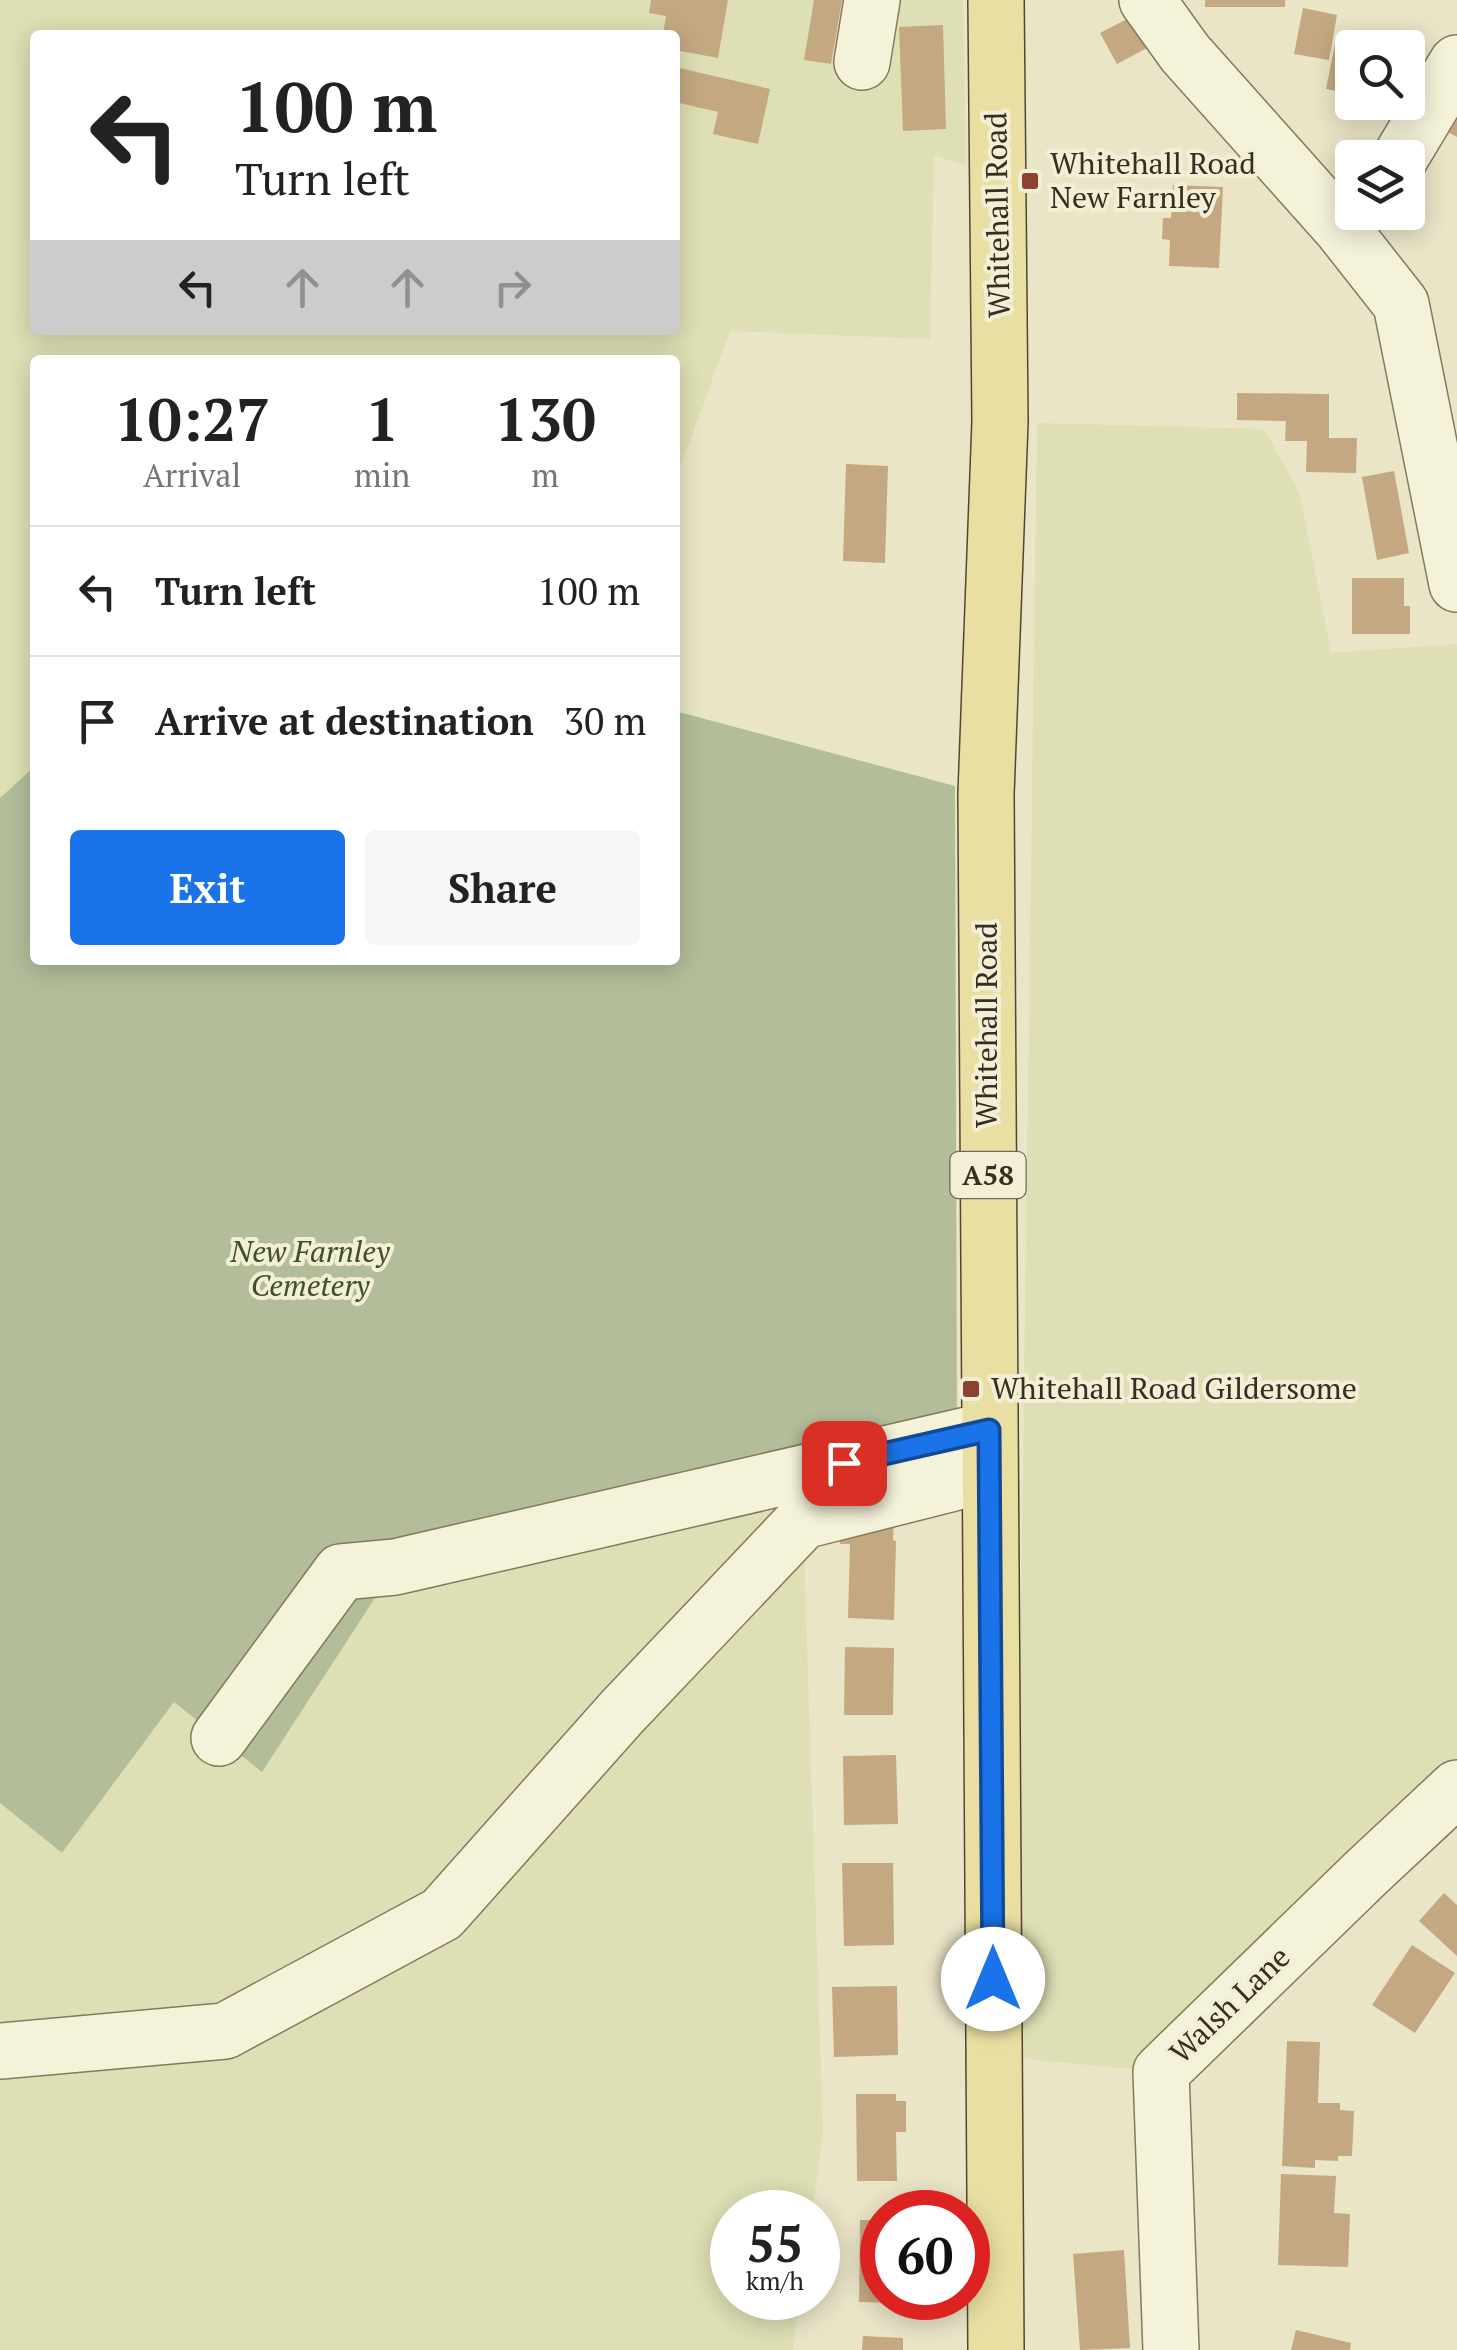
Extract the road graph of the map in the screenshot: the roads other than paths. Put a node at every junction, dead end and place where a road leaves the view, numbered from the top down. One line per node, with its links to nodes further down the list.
1 (872, 0): 4 (street)
2 (996, 0): 10 (main road, Whitehall Road / A58)
3 (1147, 0): 7 (street)
4 (862, 62)
5 (1457, 63): 6 (street)
6 (1411, 140)
7 (1335, 207)
8 (1355, 230): 9 (street)
9 (1457, 584)
10 (989, 1452): 11 (street); 13 (street); 14 (main road, Whitehall Road / A58)
11 (219, 1738)
12 (1457, 1788): 15 (street, Walsh Lane)
13 (0, 2051)
14 (996, 2350)
15 (1171, 2350)

